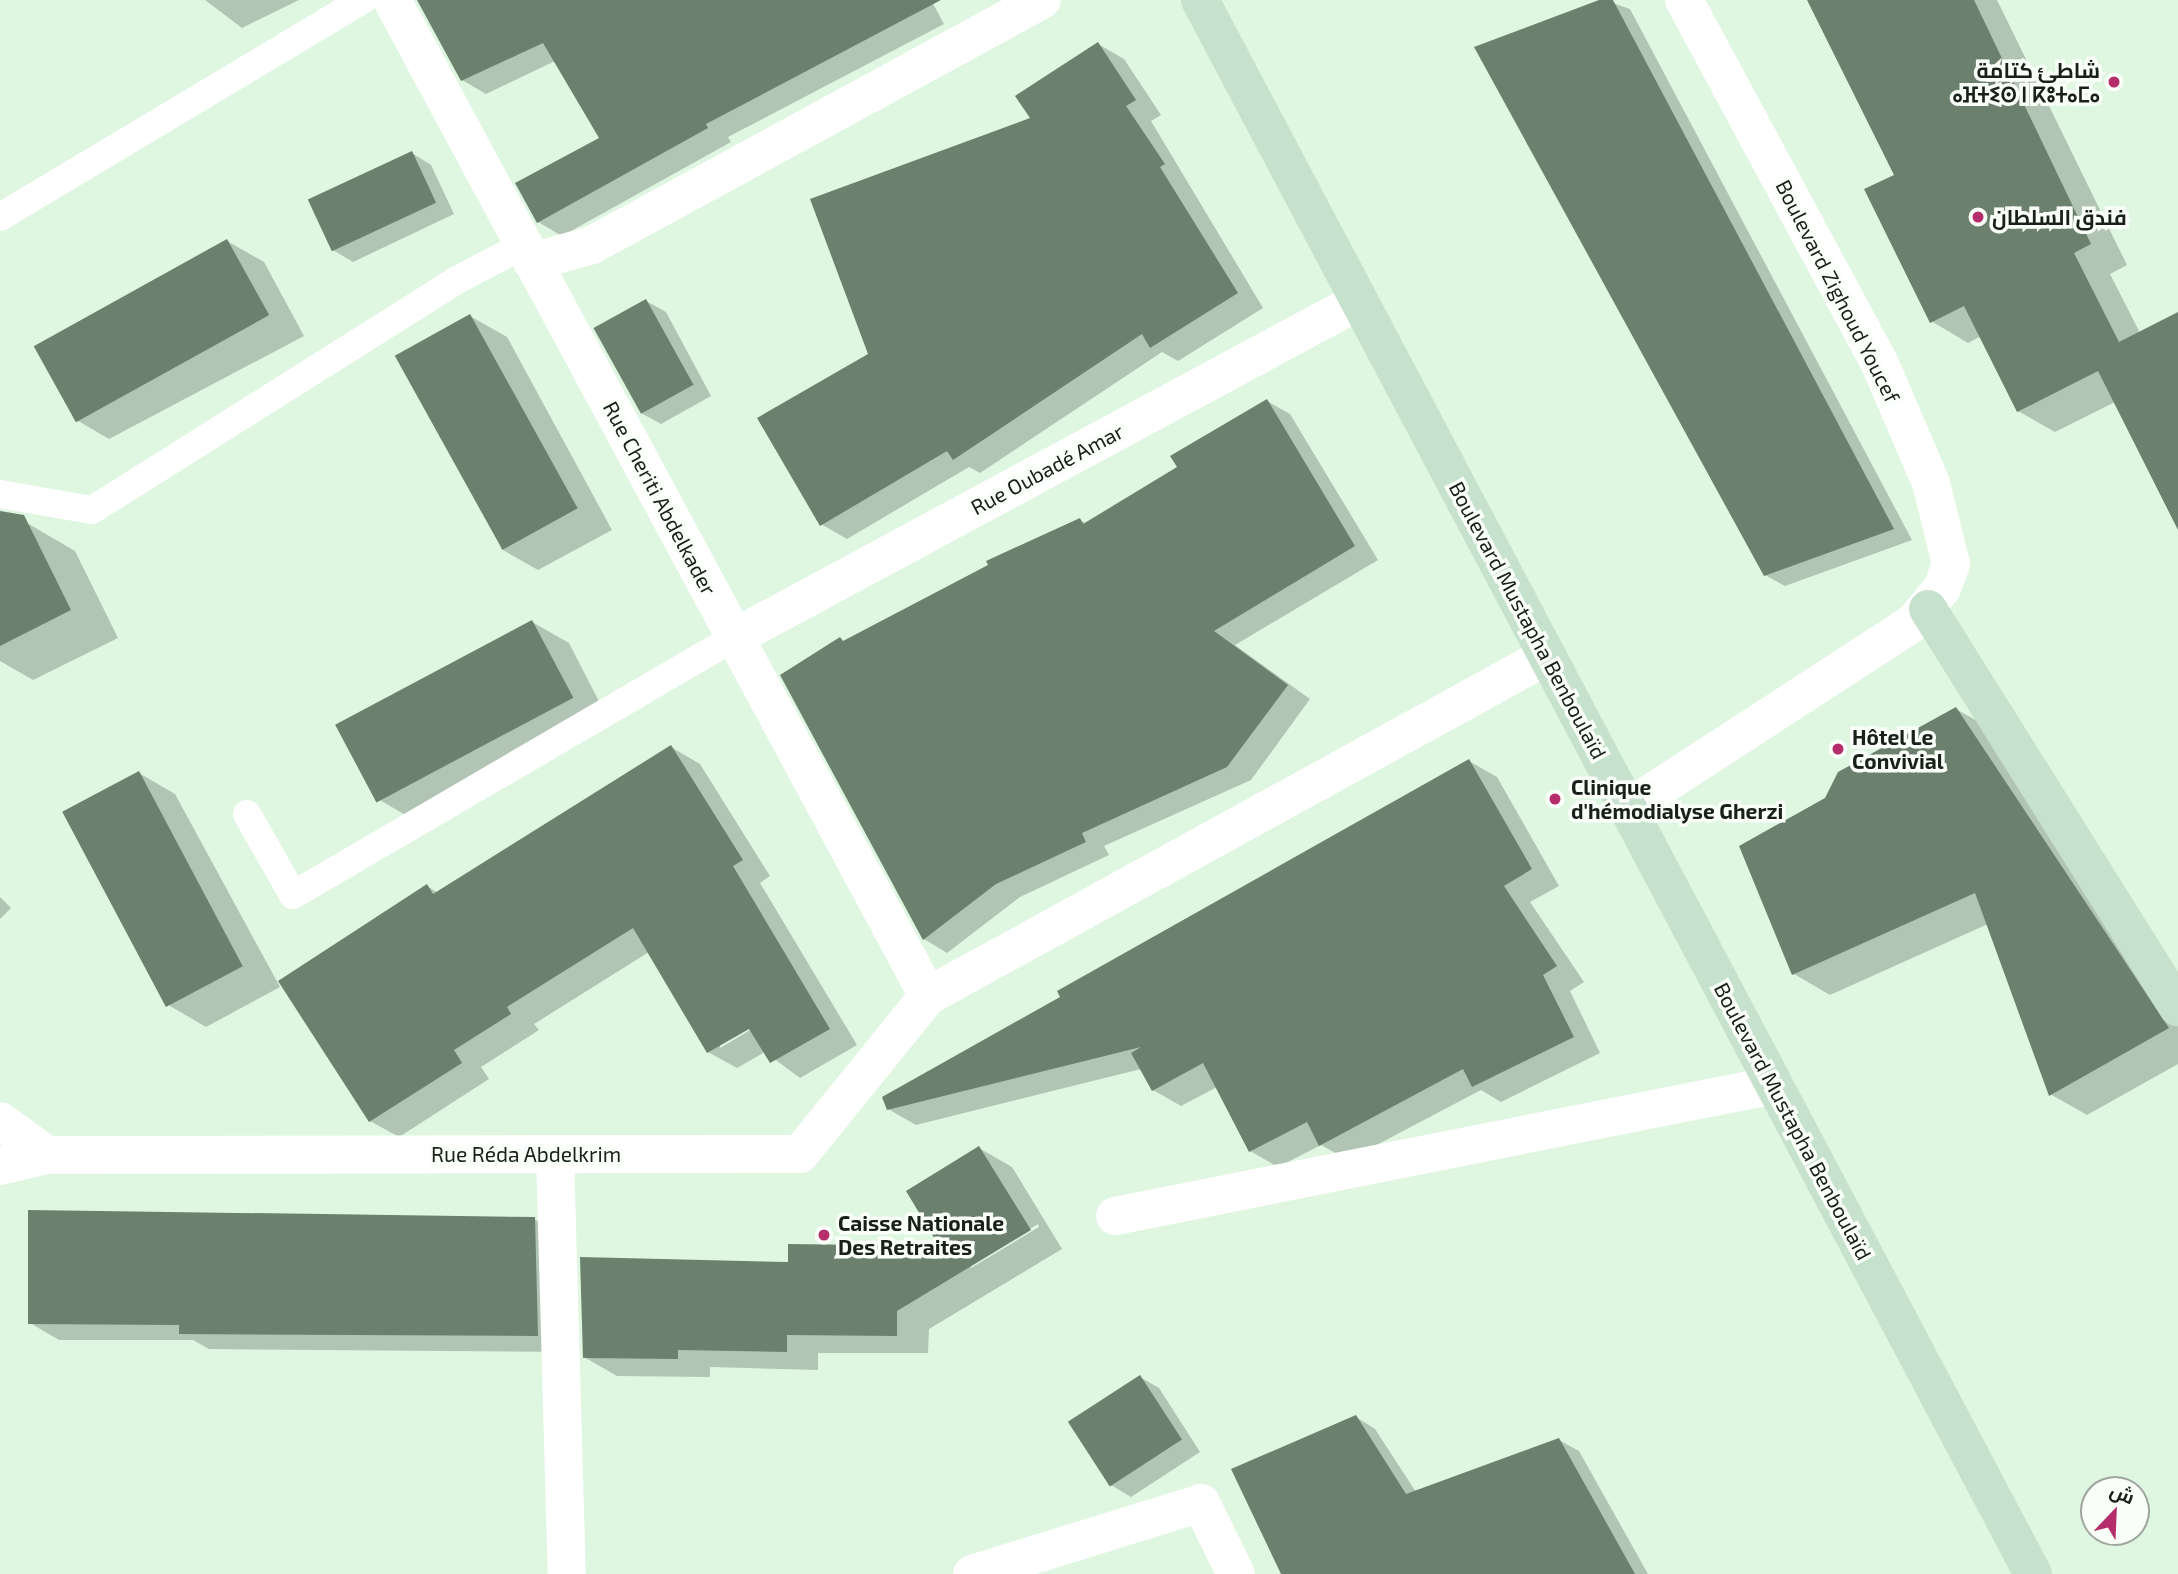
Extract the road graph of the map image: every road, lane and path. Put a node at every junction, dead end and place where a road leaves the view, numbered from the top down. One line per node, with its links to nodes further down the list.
1 (363, 0): 6 (lane)
2 (392, 0): 7 (street, Rue Cheriti Abdelkader)
3 (1042, 0): 7 (street)
4 (1200, 0): 8 (main road, Boulevard Mustapha Benboulaïd)
5 (1684, 0): 10 (street, Boulevard Zighoud Youcef)
6 (0, 217)
7 (528, 253): 9 (lane); 11 (street, Rue Cheriti Abdelkader)
8 (1359, 301): 11 (street, Rue Oubadé Amar); 12 (main road, Boulevard Mustapha Benboulaïd)
9 (0, 494)
10 (1928, 609): 13 (street, Boulevard Zighoud Youcef); 16 (main road)
11 (735, 637): 14 (lane); 15 (street, Rue Cheriti Abdelkader)
12 (1547, 656): 13 (main road, Boulevard Mustapha Benboulaïd); 15 (street)
13 (1628, 808): 17 (main road, Boulevard Mustapha Benboulaïd)
14 (247, 814)
15 (929, 996): 19 (street, Rue Réda Abdelkrim)
16 (2178, 1007)
17 (1774, 1084): 22 (street); 26 (main road, Boulevard Mustapha Benboulaïd)
18 (0, 1121): 20 (street)
19 (555, 1154): 20 (street, Rue Réda Abdelkrim); 23 (street)
20 (47, 1155): 21 (street, Rue Réda Abdelkrim)
21 (0, 1166)
22 (1115, 1216)
23 (568, 1574)
24 (972, 1574): 25 (street)
25 (1236, 1574)
26 (2033, 1574)

